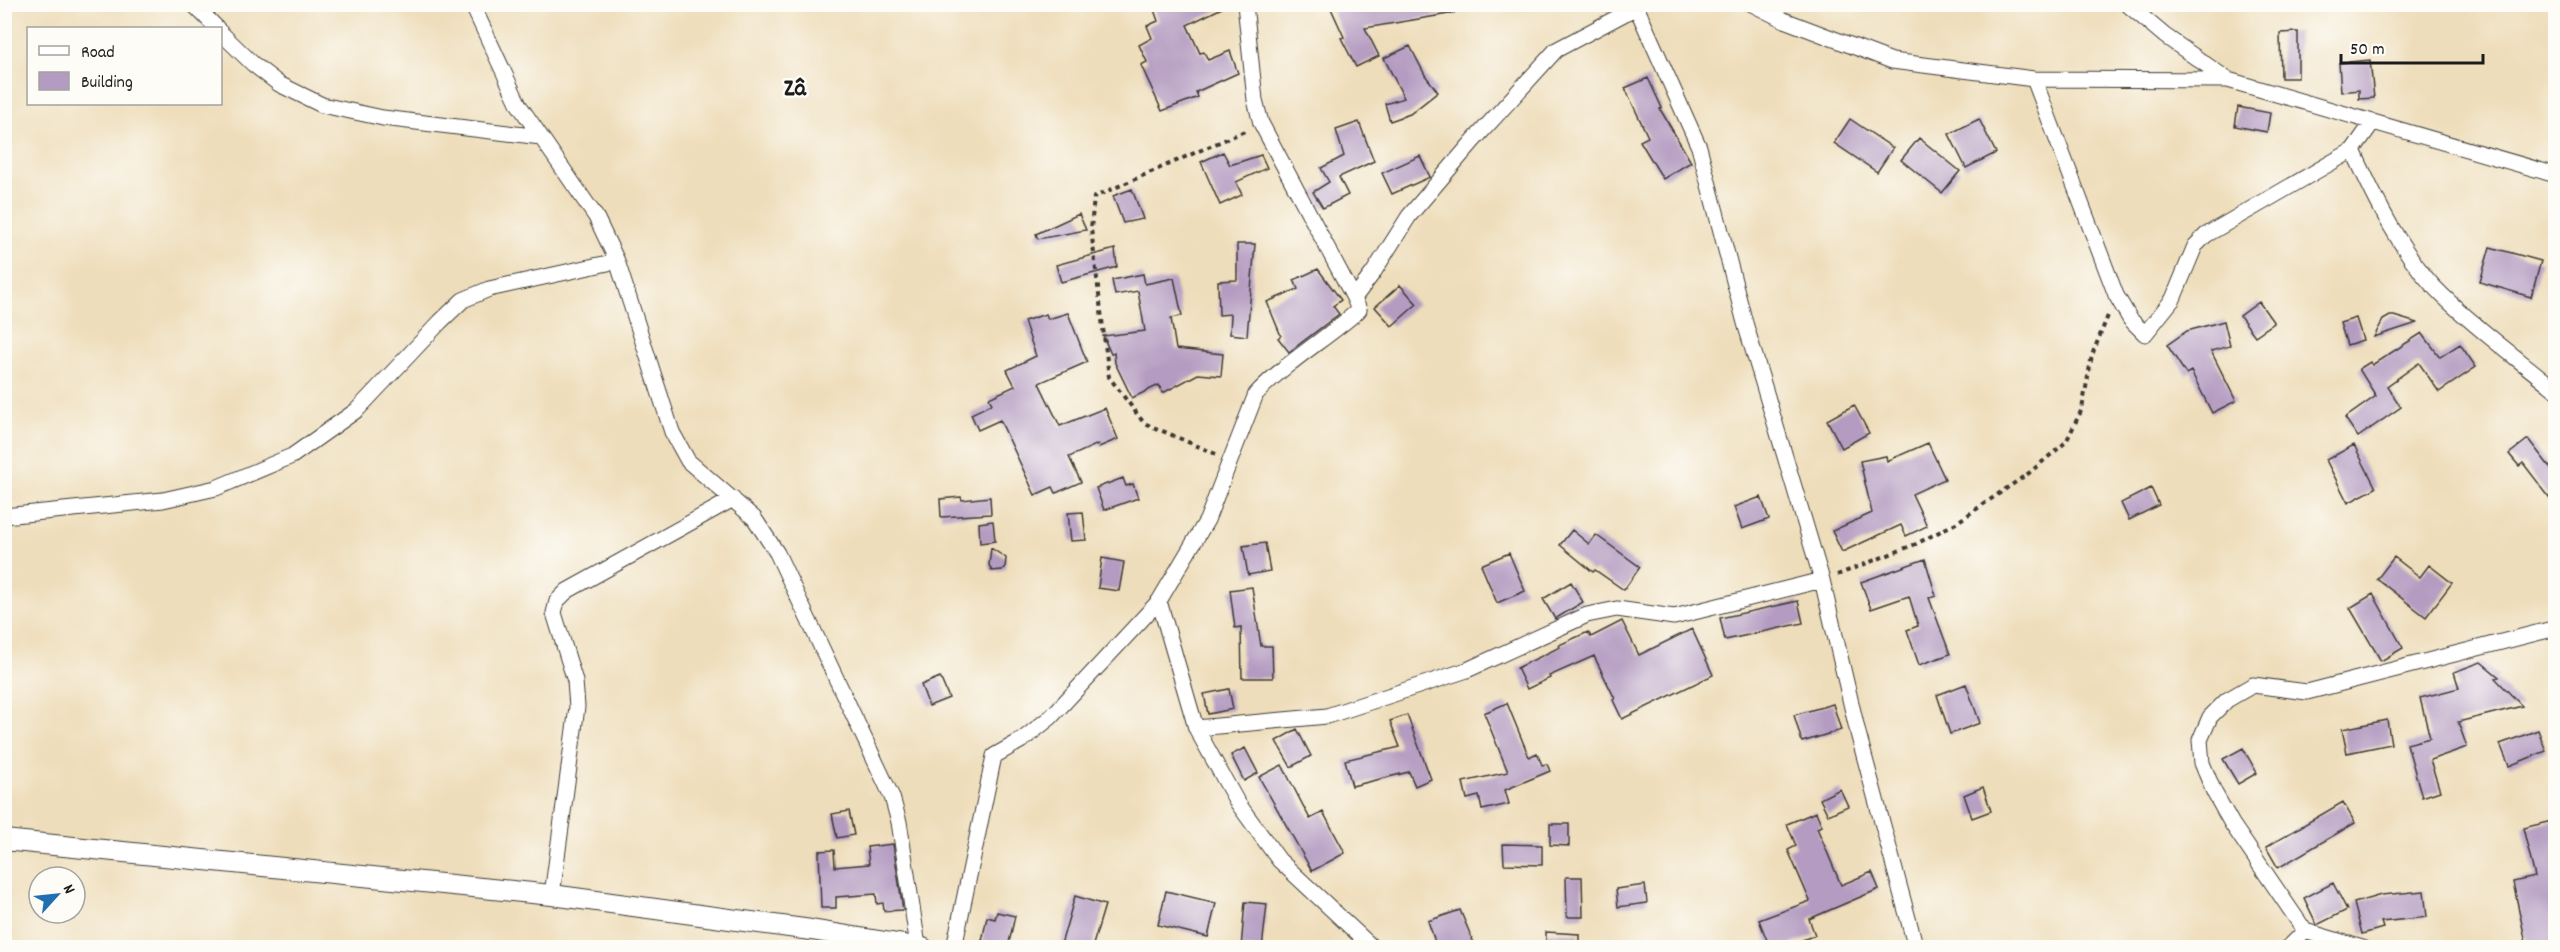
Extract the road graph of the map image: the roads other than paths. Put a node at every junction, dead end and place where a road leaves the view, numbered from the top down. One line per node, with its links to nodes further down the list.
1 (193, 4): 7 (street)
2 (472, 4): 12 (street)
3 (1245, 4): 16 (street)
4 (1752, 4): 9 (street)
5 (2127, 4): 10 (street)
6 (1635, 6): 16 (street); 20 (street)
7 (216, 27)
8 (222, 34): 12 (street)
9 (2034, 79): 10 (street); 13 (street)
10 (2228, 80): 11 (street)
11 (2372, 123): 13 (street); 14 (street)
12 (541, 137): 15 (street)
13 (2353, 150): 17 (street)
14 (2556, 175)
15 (617, 261): 18 (street); 19 (street)
16 (1354, 298): 21 (street)
17 (2556, 390)
18 (733, 499): 25 (street); 27 (street)
19 (4, 516)
20 (1822, 580): 23 (street); 30 (street)
21 (1159, 601): 23 (street); 28 (street)
22 (2556, 628): 26 (street)
23 (1197, 728): 29 (street)
24 (4, 840): 25 (street)
25 (552, 895): 27 (street)
26 (2306, 931): 31 (street); 32 (street)
27 (921, 947)
28 (954, 948)
29 (1373, 948)
30 (1916, 948)
31 (2288, 948)
32 (2362, 948)

